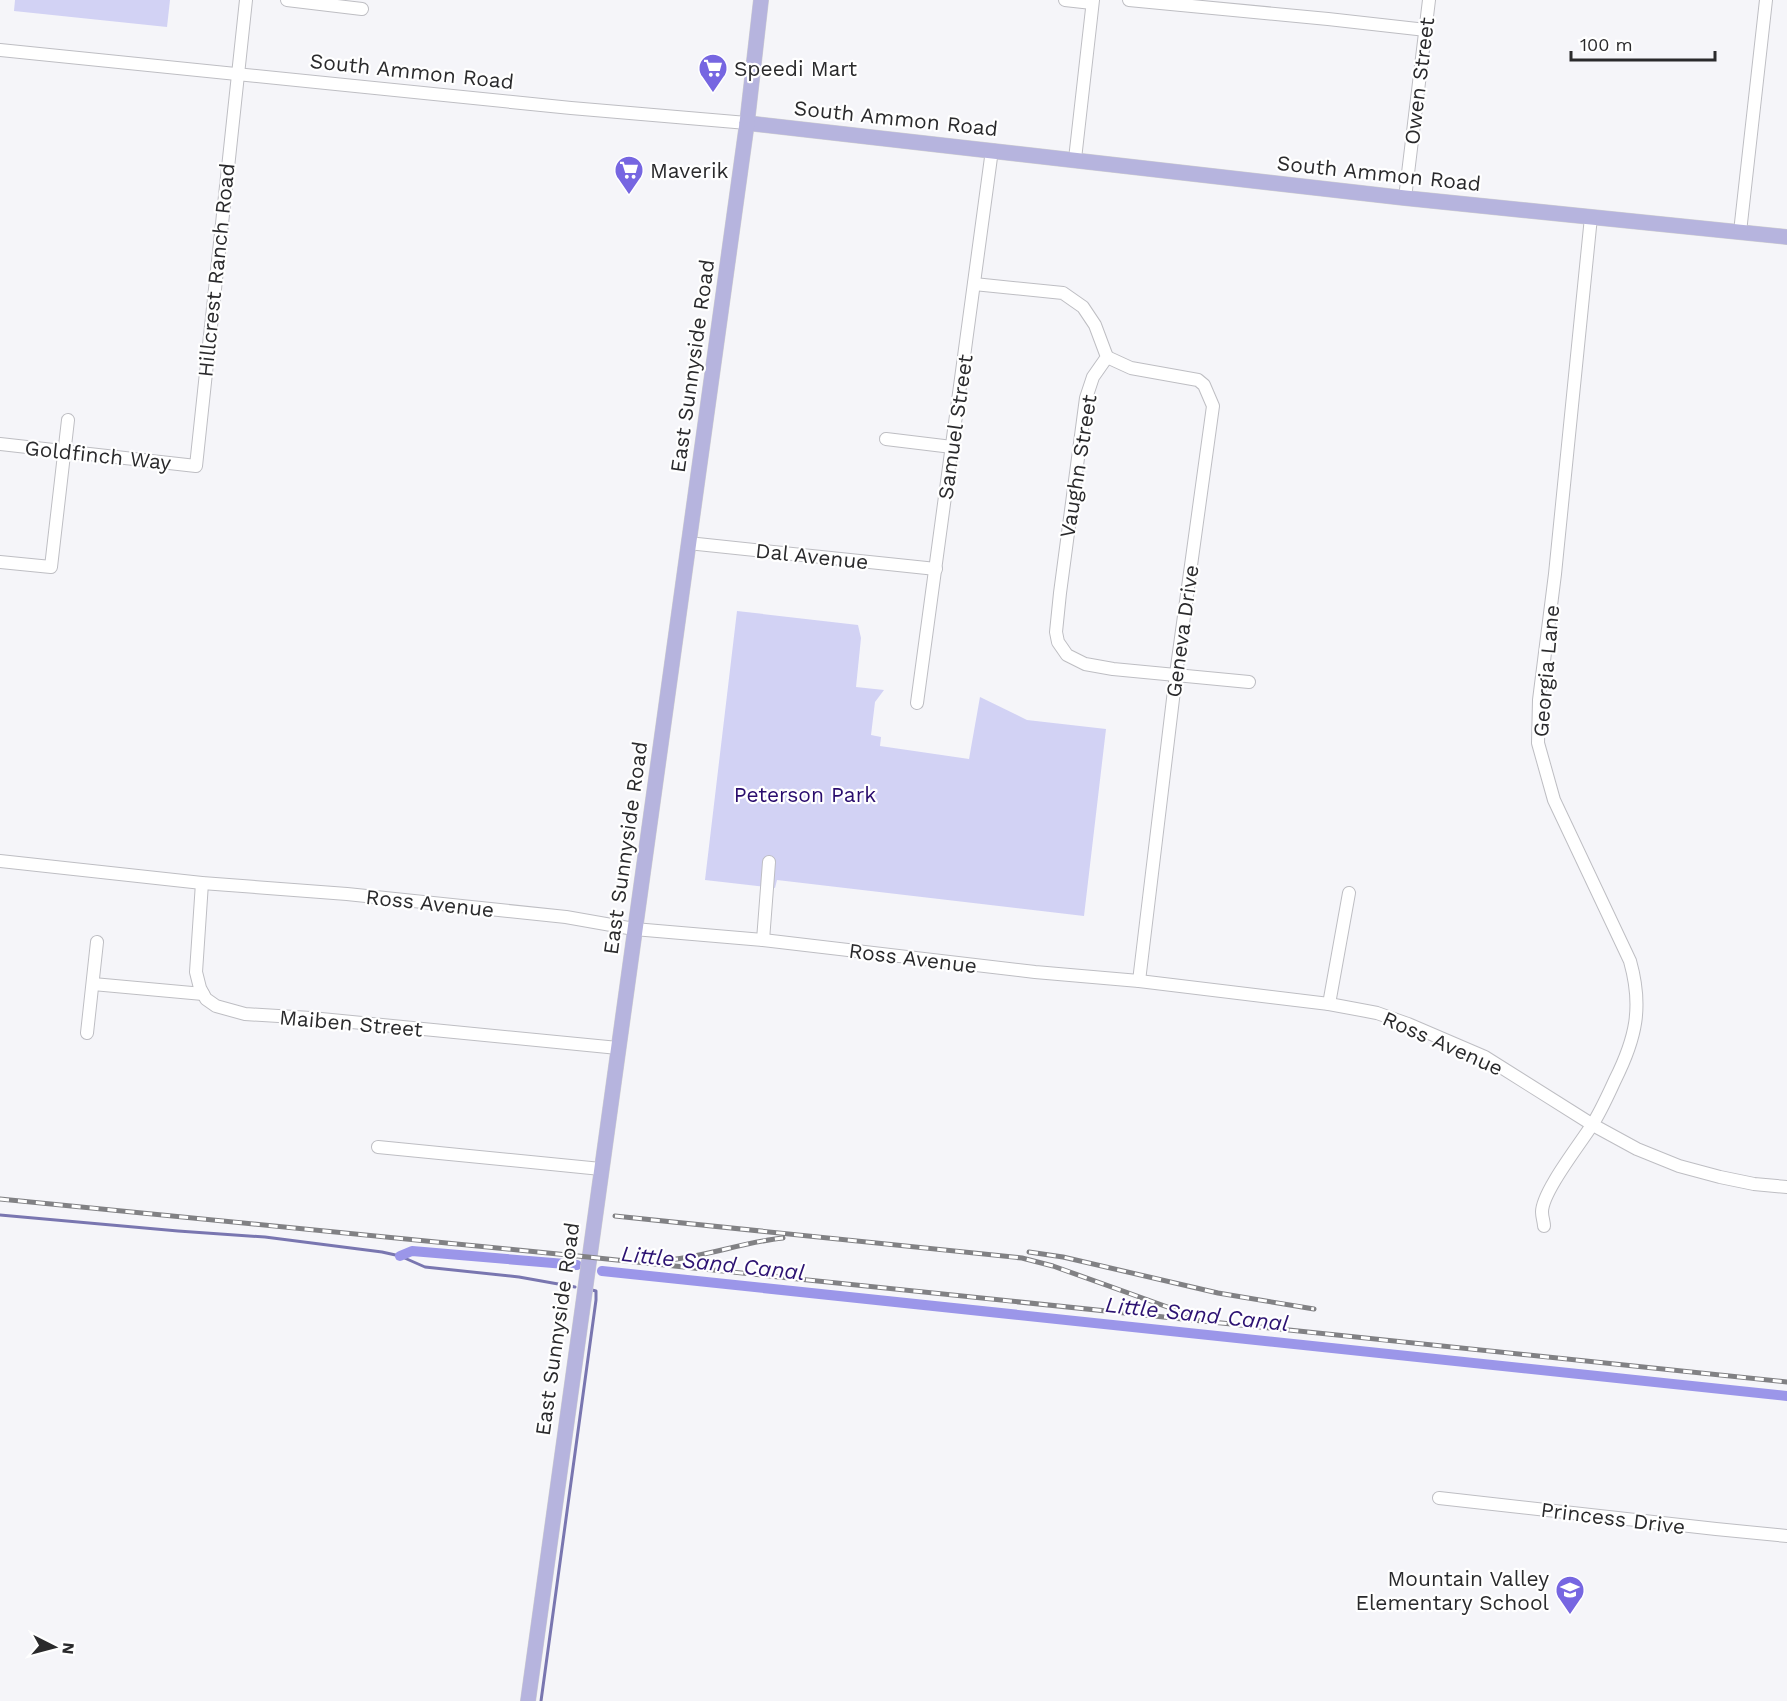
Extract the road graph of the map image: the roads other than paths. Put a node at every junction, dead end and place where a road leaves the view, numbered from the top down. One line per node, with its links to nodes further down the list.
1 (246, 0): 13 (street, Hillcrest Ranch Road)
2 (287, 0): 9 (street)
3 (761, 0): 14 (main road, East Sunnyside Road)
4 (1065, 0): 8 (street)
5 (1129, 0): 11 (street)
6 (1429, 0): 11 (street, Owen Street)
7 (1766, 0): 19 (street)
8 (1092, 2): 16 (street)
9 (339, 3): 10 (street)
10 (362, 9)
11 (1425, 30): 17 (street, Owen Street)
12 (0, 50): 13 (street, South Ammon Road)
13 (237, 74): 14 (street, South Ammon Road); 28 (street, Hillcrest Ranch Road)
14 (747, 123): 15 (main road, South Ammon Road); 29 (main road, East Sunnyside Road)
15 (992, 150): 16 (main road, South Ammon Road); 21 (street, Samuel Street)
16 (1075, 159): 17 (main road, South Ammon Road)
17 (1405, 198): 18 (main road, South Ammon Road)
18 (1592, 217): 19 (main road, South Ammon Road); 48 (street, Georgia Lane)
19 (1740, 232): 20 (main road, South Ammon Road)
20 (1787, 237)
21 (974, 284): 22 (street); 26 (street, Samuel Street)
22 (1107, 357): 32 (street, Geneva Drive); 32 (street, Vaughn Street)
23 (68, 420): 27 (street)
24 (886, 439): 26 (street)
25 (0, 444): 27 (street, Goldfinch Way)
26 (952, 447): 31 (street, Samuel Street)
27 (64, 451): 28 (street, Goldfinch Way); 30 (street)
28 (196, 466)
29 (688, 543): 31 (street, Dal Avenue); 39 (main road, East Sunnyside Road)
30 (0, 562)
31 (936, 569): 34 (street, Samuel Street)
32 (1176, 674): 33 (street); 42 (street, Geneva Drive)
33 (1249, 682)
34 (917, 703)
35 (0, 861): 37 (street, Ross Avenue)
36 (770, 862): 40 (street)
37 (201, 883): 39 (street, Ross Avenue); 44 (street)
38 (1349, 893): 45 (street)
39 (634, 928): 40 (street, Ross Avenue); 47 (main road, East Sunnyside Road)
40 (763, 940): 42 (street, Ross Avenue)
41 (97, 942): 43 (street)
42 (1139, 981): 45 (street, Ross Avenue)
43 (93, 984): 44 (street); 46 (street)
44 (203, 994): 47 (street, Maiben Street)
45 (1329, 1004): 48 (street, Ross Avenue)
46 (87, 1033)
47 (618, 1048): 50 (main road, East Sunnyside Road)
48 (1593, 1125): 51 (street, Ross Avenue); 52 (street, Georgia Lane)
49 (378, 1147): 50 (street)
50 (601, 1169): 55 (main road, East Sunnyside Road)
51 (1787, 1188)
52 (1544, 1226)
53 (1439, 1498): 54 (street, Princess Drive)
54 (1787, 1536)
55 (528, 1701)

